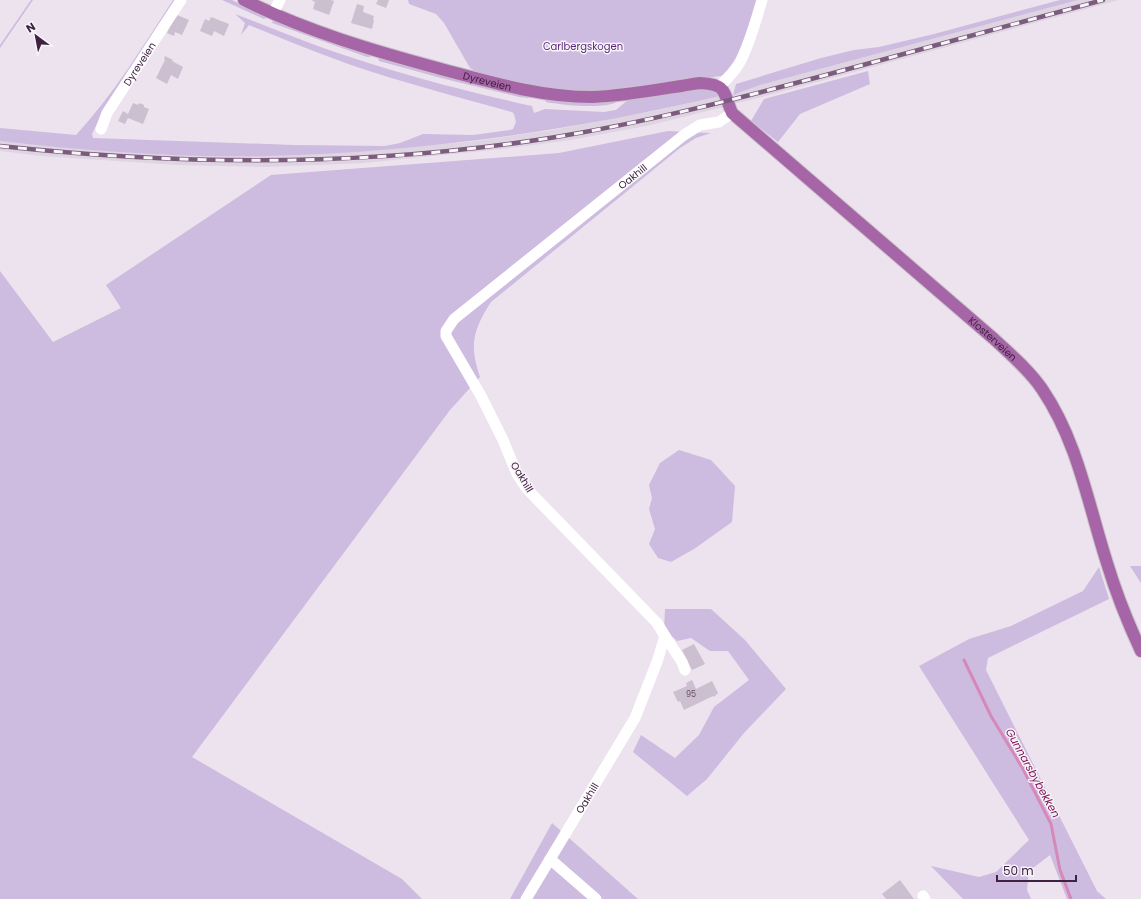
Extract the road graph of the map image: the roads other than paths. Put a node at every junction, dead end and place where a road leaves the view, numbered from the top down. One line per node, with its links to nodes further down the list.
1 (181, 0): 8 (street, Dyreveien)
2 (244, 0): 5 (main road, Dyreveien)
3 (280, 0): 5 (street)
4 (762, 0): 6 (street)
5 (273, 13): 6 (main road, Dyreveien)
6 (720, 86): 7 (main road)
7 (731, 109): 9 (street, Oakhill); 10 (main road, Klosterveien)
8 (101, 129)
9 (665, 636): 11 (street); 12 (street, Oakhill)
10 (1141, 651)
11 (685, 670)
12 (550, 859): 13 (street, Oakhill); 14 (street)
13 (526, 899)
14 (596, 899)

